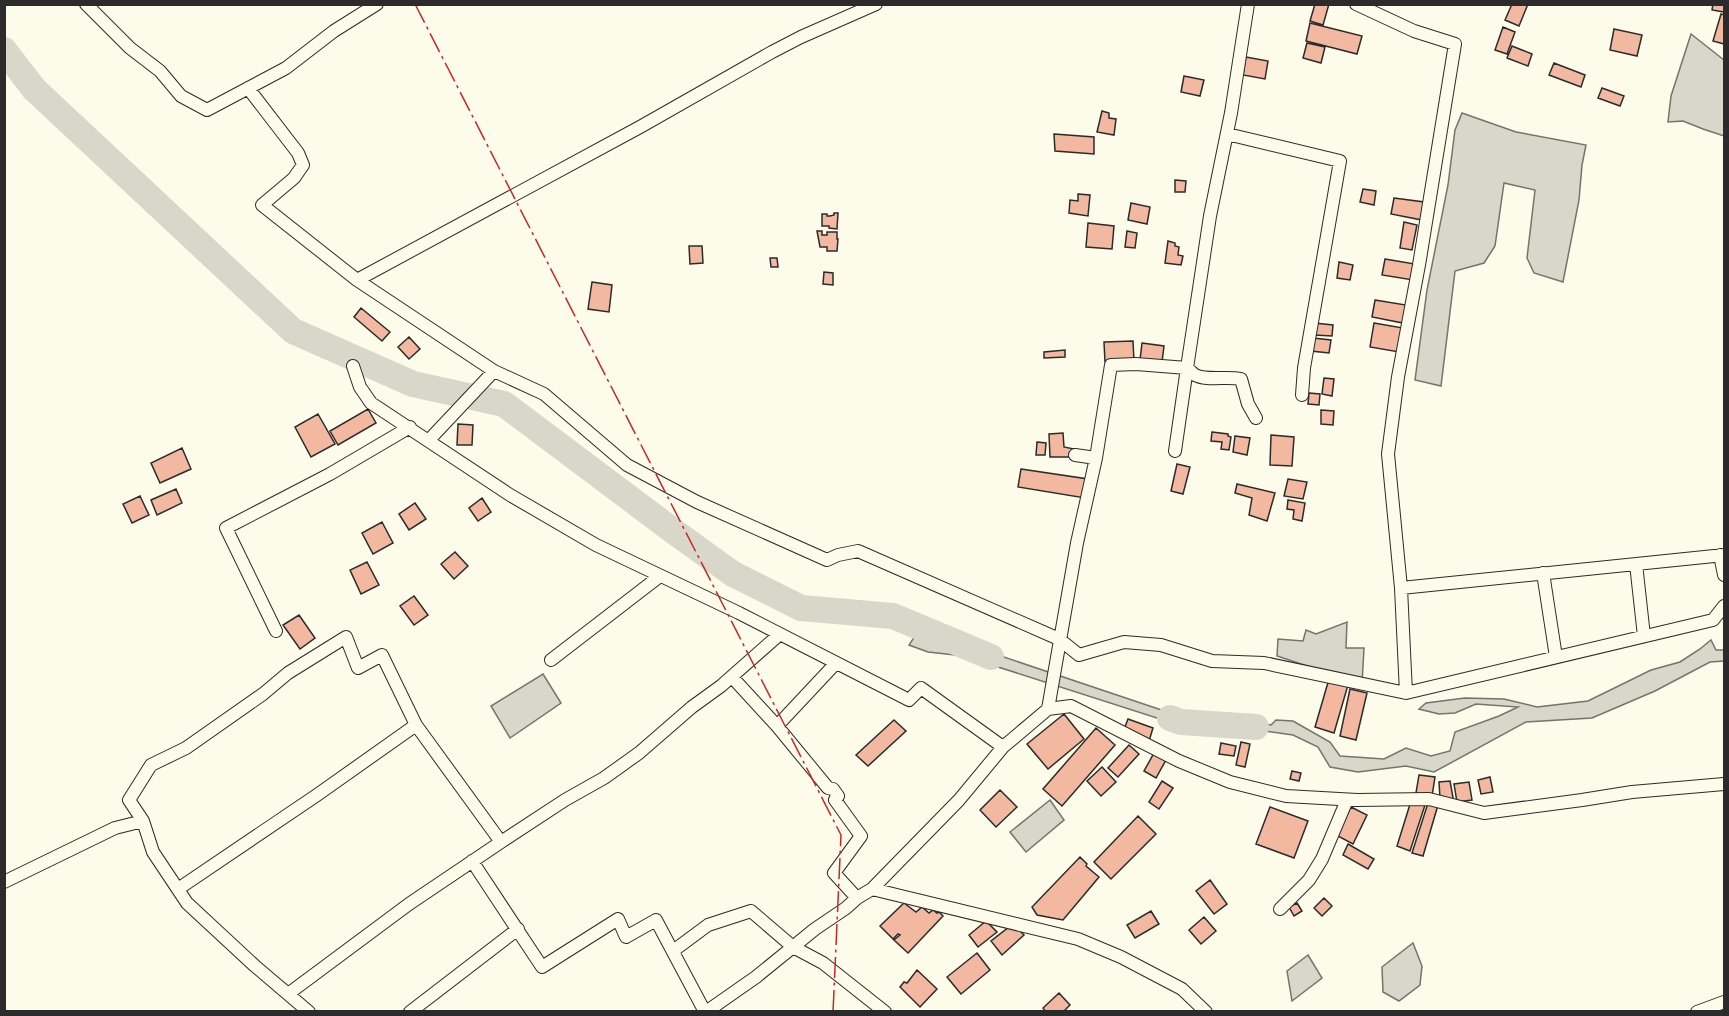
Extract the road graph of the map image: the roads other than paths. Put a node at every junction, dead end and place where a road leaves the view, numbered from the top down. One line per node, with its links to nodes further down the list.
1 (86, 4): 6 (street)
2 (377, 4): 6 (street)
3 (876, 4): 8 (street)
4 (1248, 4): 7 (street)
5 (1356, 4): 24 (street)
6 (248, 88): 8 (street)
7 (1227, 134): 10 (street); 12 (street)
8 (357, 280): 11 (street)
9 (353, 366): 14 (street)
10 (1188, 368): 13 (street); 16 (street); 18 (street)
11 (494, 371): 15 (street); 29 (street)
12 (1302, 395)
13 (1256, 418)
14 (410, 428): 15 (street); 26 (street)
15 (429, 440): 23 (street)
16 (1175, 451)
17 (1075, 455): 18 (street)
18 (1096, 458): 29 (street)
19 (1722, 555): 20 (street); 22 (street)
20 (1636, 564): 21 (street); 28 (street)
21 (1543, 573): 24 (street); 30 (street)
22 (1725, 575)
23 (660, 576): 27 (street); 31 (street)
24 (1401, 588): 34 (street)
25 (1725, 606): 28 (street)
26 (276, 631)
27 (780, 634): 32 (street); 33 (street)
28 (1644, 636): 30 (street)
29 (1059, 639): 34 (street); 35 (street)
30 (1556, 657): 34 (street)
31 (550, 660)
32 (837, 663): 37 (street); 38 (street)
33 (732, 677): 37 (street); 42 (street)
34 (1406, 693)
35 (1048, 709): 38 (street); 40 (street)
36 (416, 725): 41 (street); 42 (street); 45 (street)
37 (777, 726): 47 (street)
38 (1003, 747): 46 (street)
39 (1725, 784): 40 (street)
40 (1347, 800): 48 (street)
41 (142, 821): 44 (street); 45 (street)
42 (501, 842): 43 (street)
43 (472, 861): 49 (street); 52 (street)
44 (4, 882)
45 (178, 889): 52 (street)
46 (872, 889): 47 (street); 58 (street)
47 (857, 898): 50 (street)
48 (1280, 909)
49 (518, 929): 51 (street); 55 (street)
50 (793, 947): 51 (street); 56 (street); 57 (street)
51 (673, 951): 56 (street)
52 (288, 994): 54 (street)
53 (1725, 1002): 59 (street)
54 (309, 1011)
55 (410, 1011)
56 (706, 1011)
57 (885, 1011)
58 (1206, 1011)
59 (1697, 1011)

